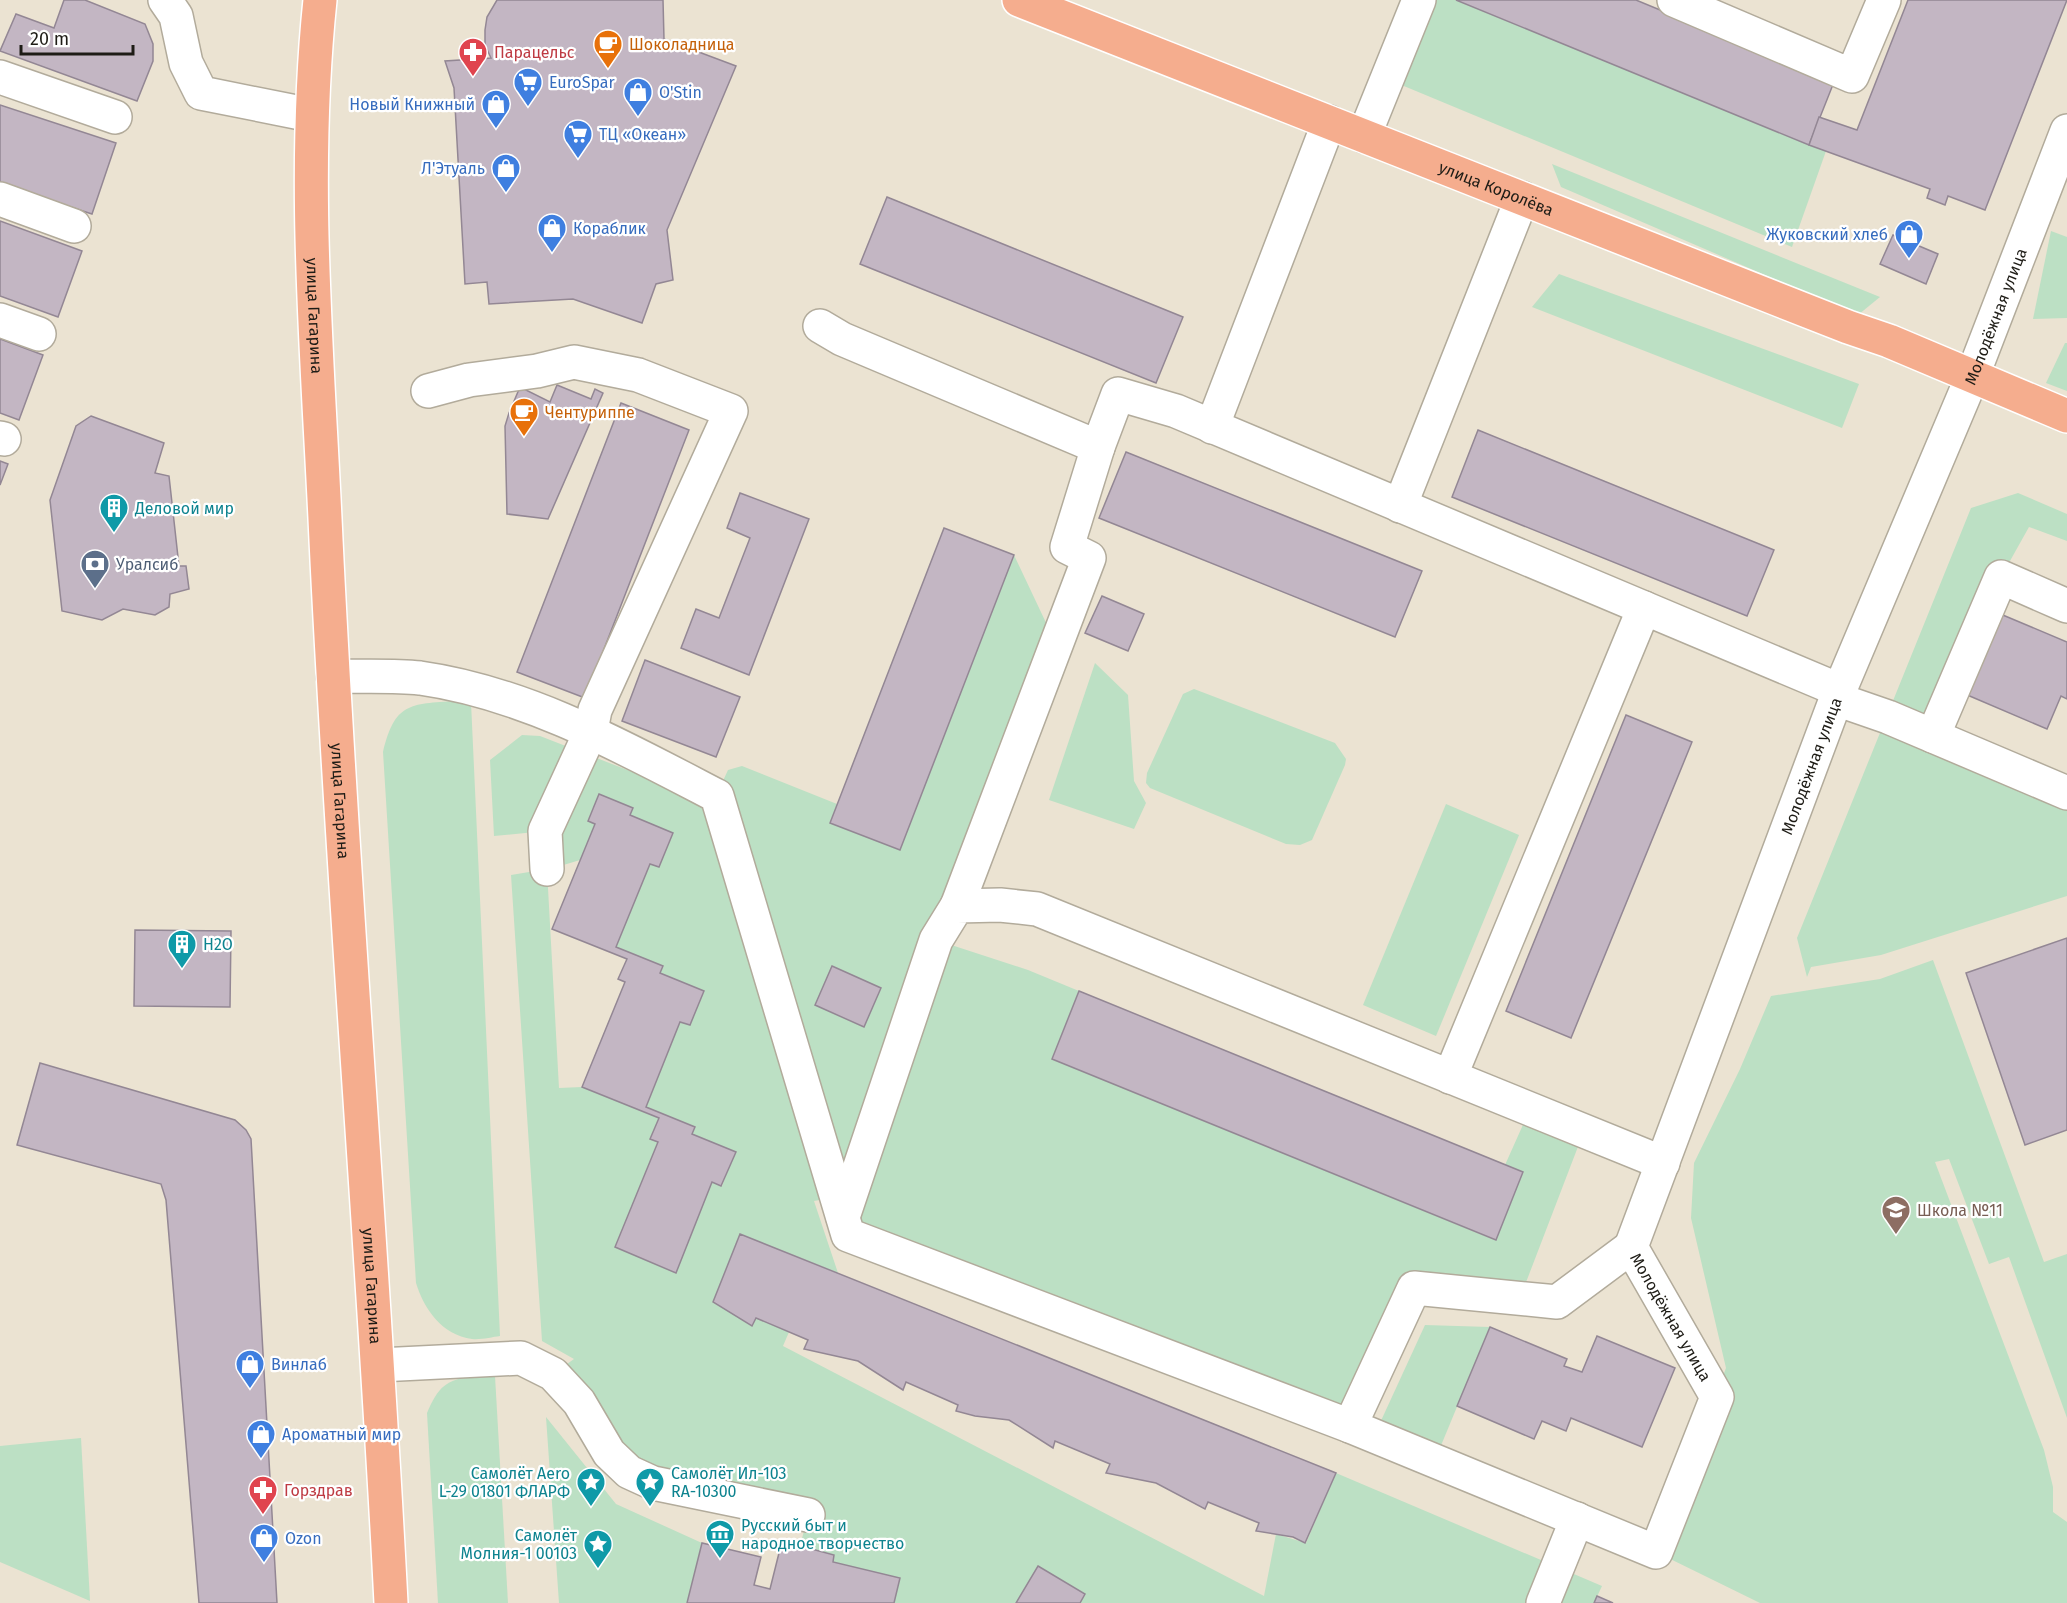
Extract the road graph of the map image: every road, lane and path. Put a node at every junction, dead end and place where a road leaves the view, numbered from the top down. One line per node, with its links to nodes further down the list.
1 (165, 0): 8 (street)
2 (320, 0): 8 (main road, улица Гагарина)
3 (1019, 0): 10 (main road, улица Королёва)
4 (1419, 0): 12 (street)
5 (1674, 0): 6 (street)
6 (1884, 0)
7 (0, 77): 9 (street)
8 (311, 115): 27 (main road, улица Гагарина)
9 (115, 117)
10 (1329, 122): 12 (main road, улица Королёва); 22 (street)
11 (2067, 132): 19 (street, Молодёжная улица)
12 (1364, 136): 13 (main road, улица Королёва)
13 (1522, 198): 19 (main road, улица Королёва); 24 (street)
14 (0, 200): 15 (street)
15 (74, 226)
16 (0, 321): 18 (street)
17 (820, 326): 23 (street)
18 (39, 334)
19 (1972, 377): 21 (main road, улица Королёва); 28 (street, Молодёжная улица)
20 (428, 391): 29 (street)
21 (2067, 416)
22 (1212, 427): 23 (street); 24 (street)
23 (1098, 447): 33 (street)
24 (1400, 506): 26 (street)
25 (2067, 606): 30 (street)
26 (1644, 608): 28 (street); 34 (street)
27 (333, 676): 29 (street); 38 (main road, улица Гагарина)
28 (1838, 695): 30 (street); 35 (street, Молодёжная улица)
29 (591, 731): 32 (street); 36 (street)
30 (1934, 736): 31 (street)
31 (2067, 793)
32 (547, 869)
33 (957, 906): 34 (street); 36 (street)
34 (1450, 1077): 35 (street)
35 (1663, 1163): 37 (street, Молодёжная улица)
36 (843, 1217): 39 (street)
37 (1630, 1247): 39 (street); 41 (street, Молодёжная улица)
38 (379, 1365): 40 (street); 42 (main road, улица Гагарина)
39 (1350, 1426): 41 (street)
40 (808, 1515)
41 (1577, 1519): 43 (street)
42 (391, 1603)
43 (1543, 1603)

